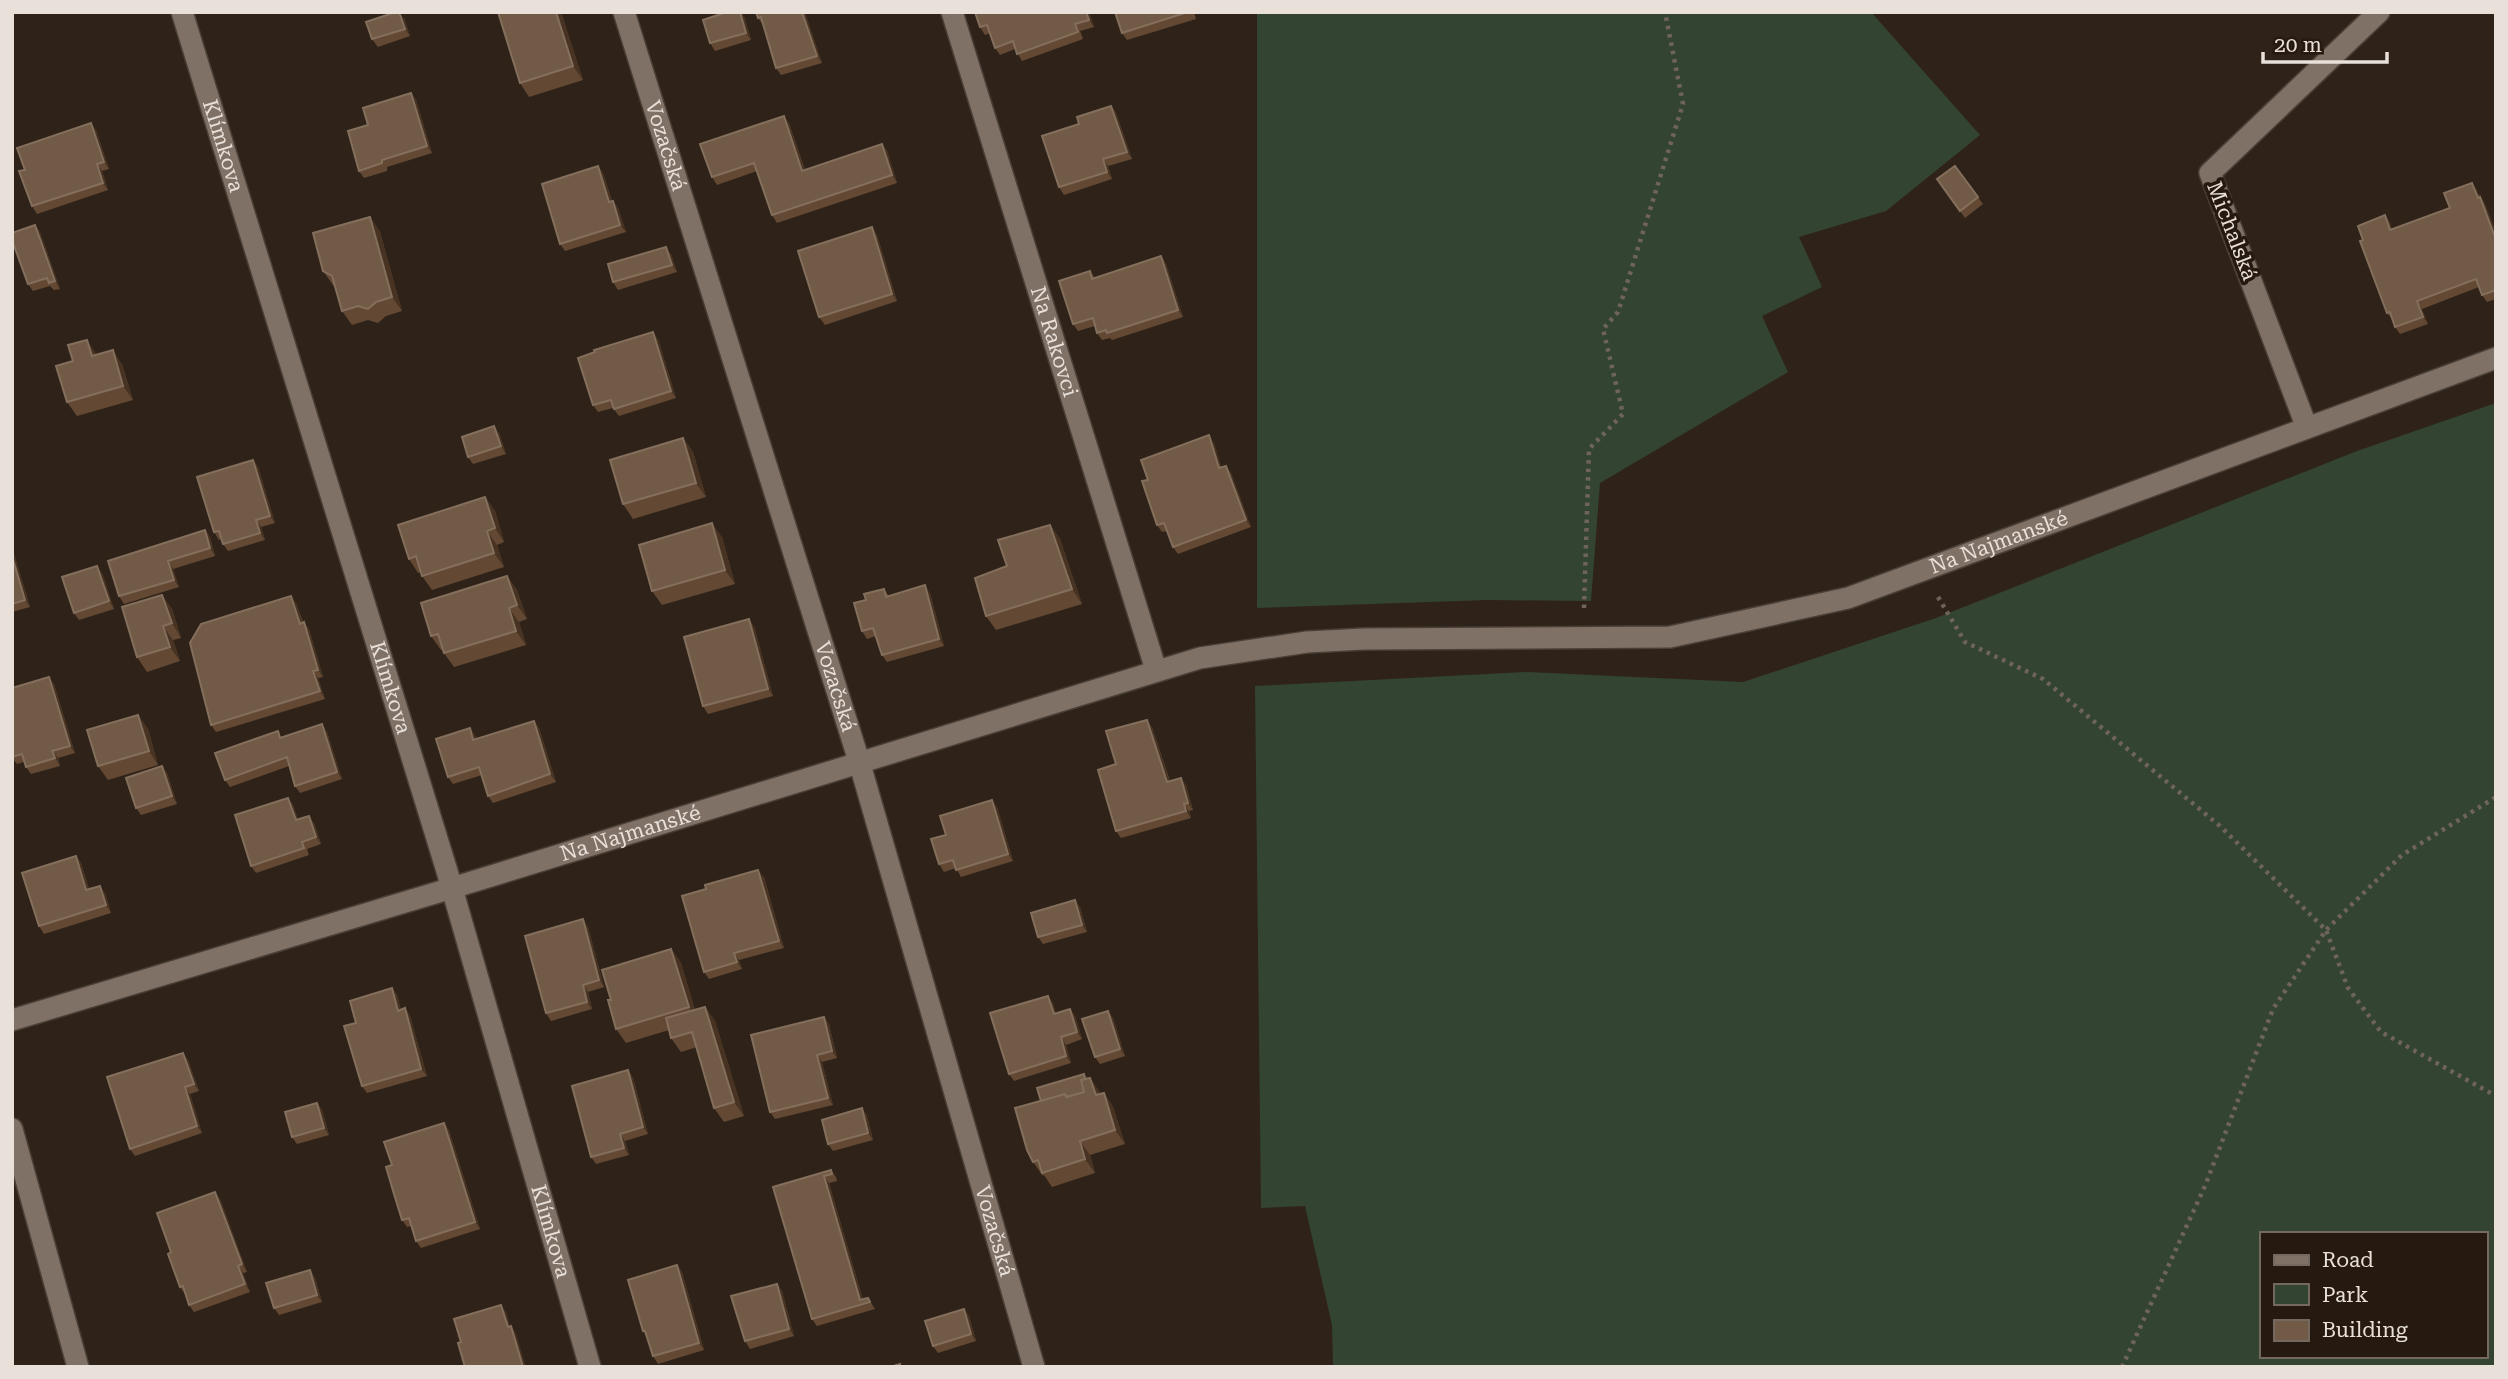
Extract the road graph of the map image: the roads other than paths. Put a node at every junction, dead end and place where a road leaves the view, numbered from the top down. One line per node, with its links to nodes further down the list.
1 (181, 12): 9 (street, Klímkova)
2 (624, 12): 8 (street, Vozačská)
3 (952, 12): 7 (street, Na Rakovci)
4 (2379, 12): 6 (street, Michalská)
5 (2496, 358): 6 (street, Na Najmanské)
6 (2307, 428): 7 (street, Na Najmanské)
7 (1156, 670): 8 (street, Na Najmanské)
8 (859, 761): 9 (street, Na Najmanské); 14 (street, Vozačská)
9 (452, 888): 10 (street, Na Najmanské); 13 (street, Klímkova)
10 (12, 1020)
11 (12, 1129): 12 (street)
12 (78, 1367)
13 (590, 1367)
14 (1034, 1367)

